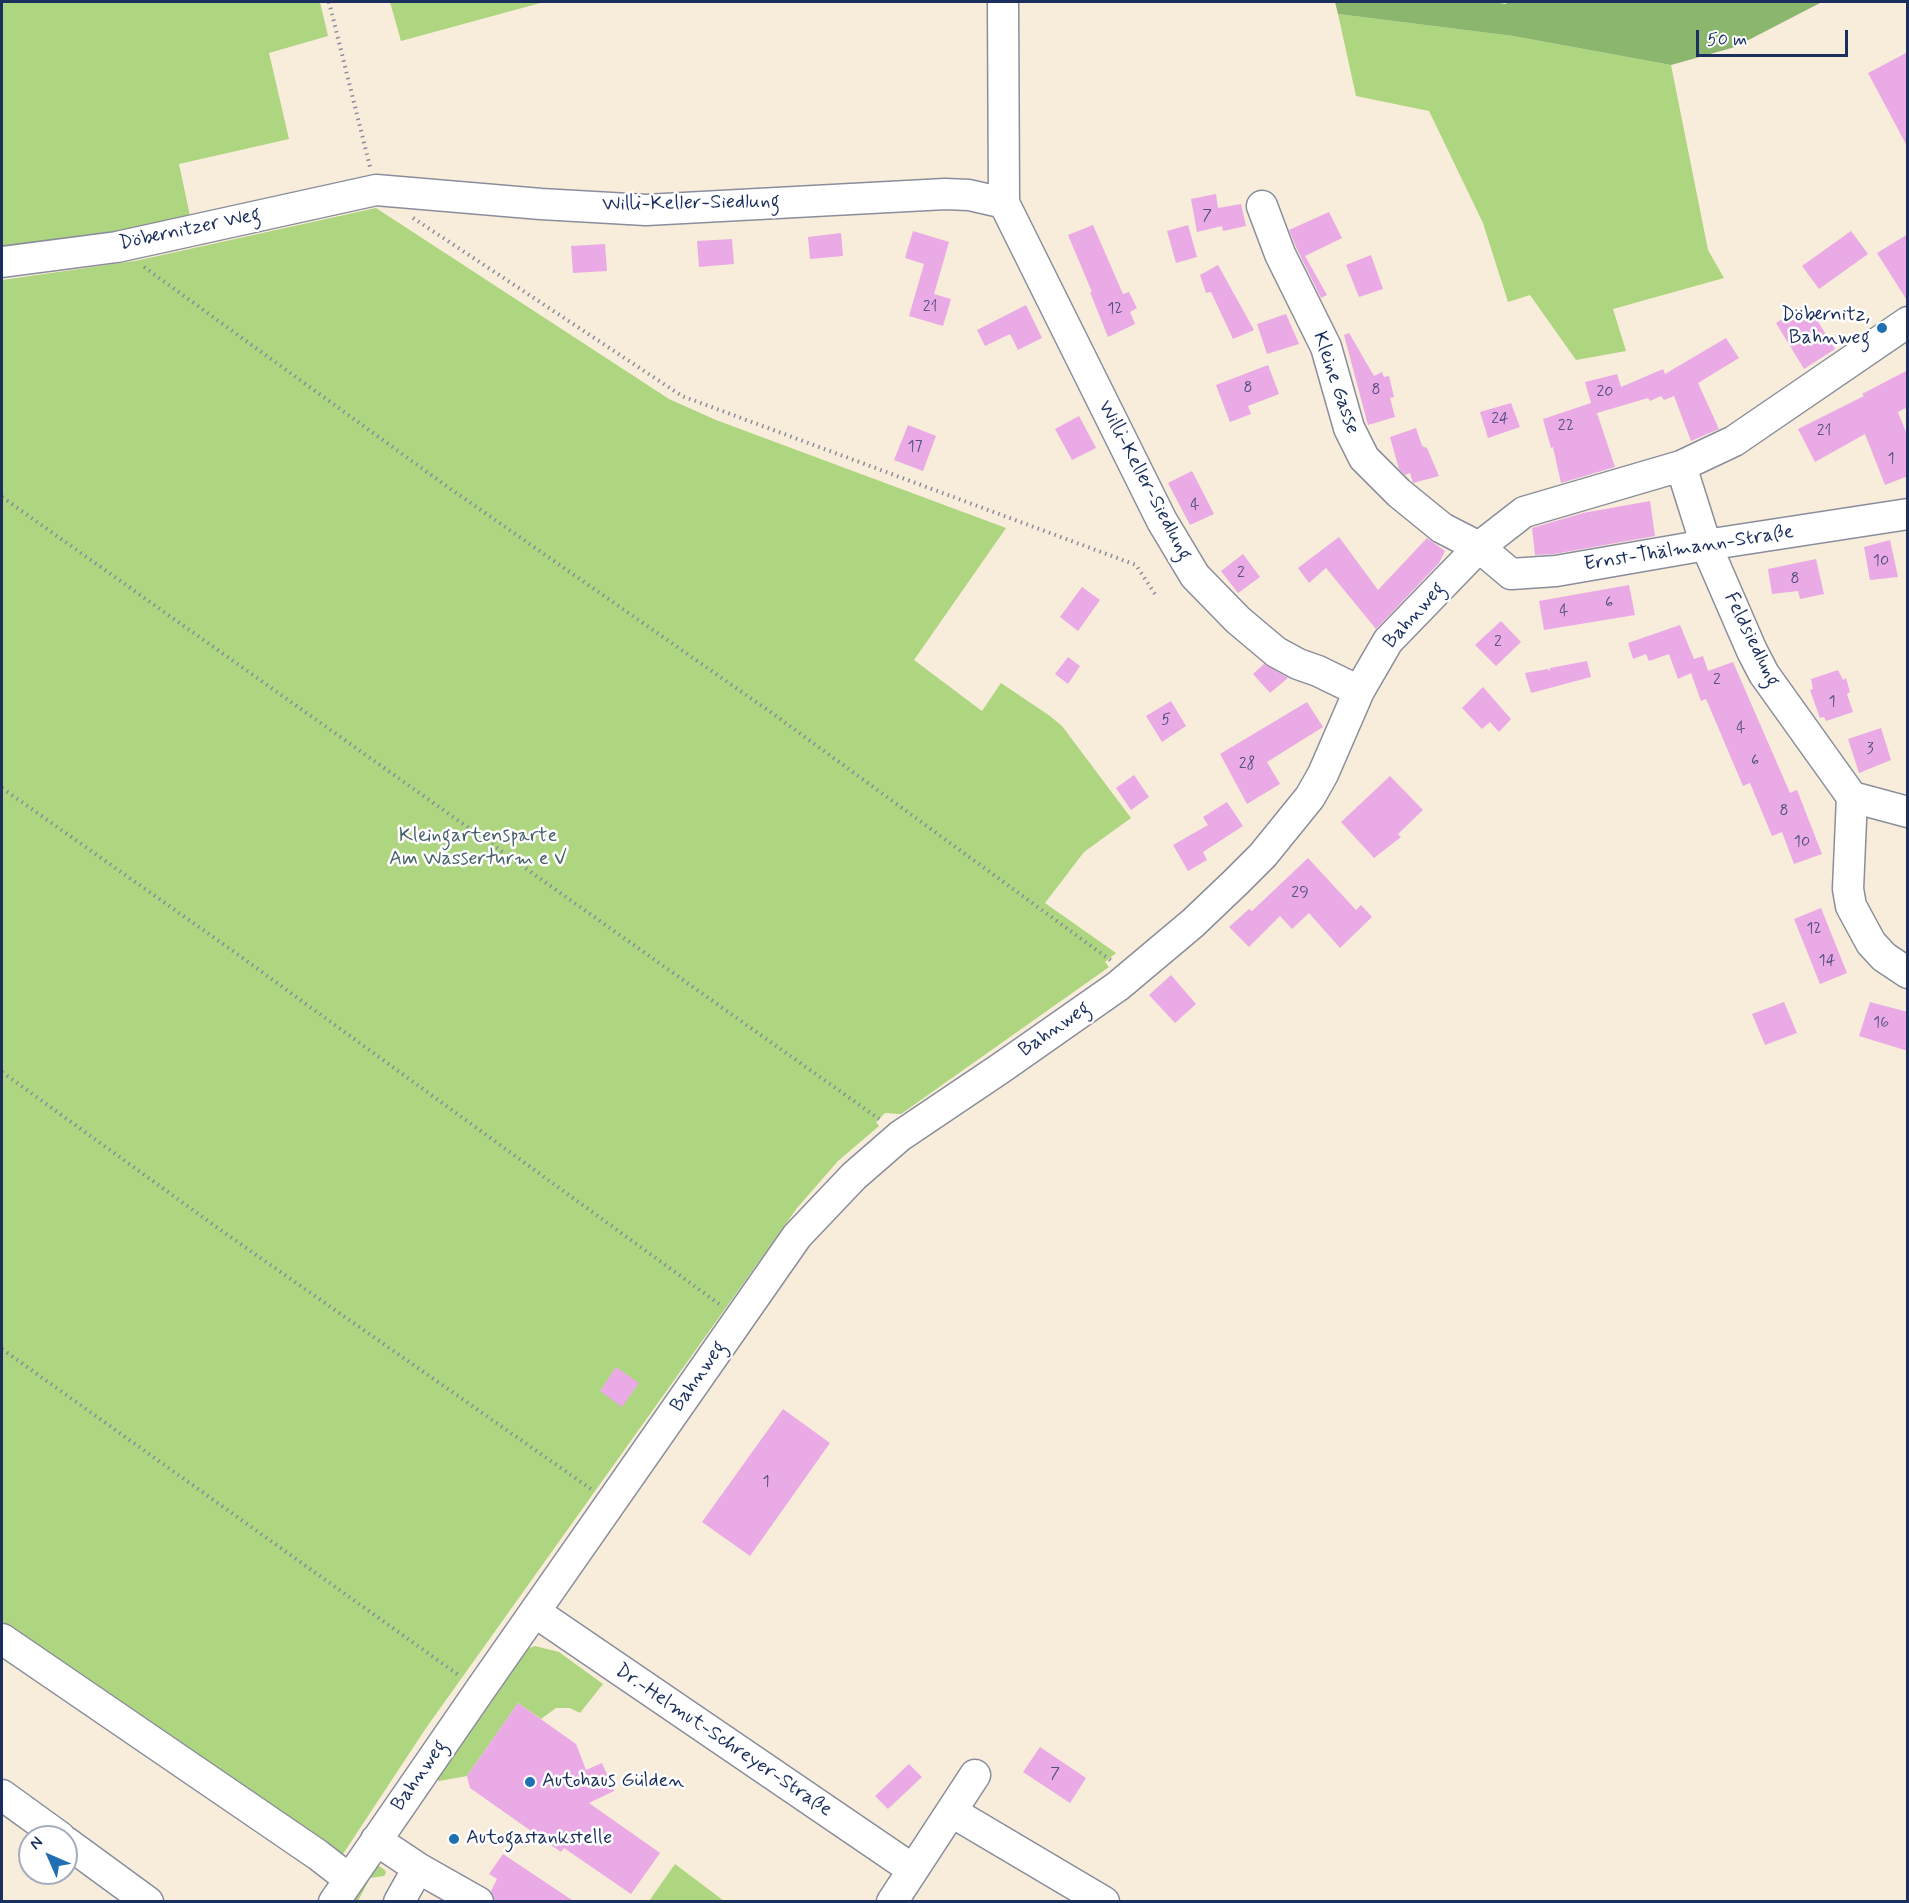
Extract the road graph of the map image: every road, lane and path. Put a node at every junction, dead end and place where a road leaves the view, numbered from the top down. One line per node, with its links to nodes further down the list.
1 (329, 2): 3 (path)
2 (1003, 2): 4 (street, Willi-Keller-Siedlung)
3 (376, 190): 4 (street, Willi-Keller-Siedlung); 7 (street, Döbernitzer Weg)
4 (1004, 203): 16 (street, Willi-Keller-Siedlung)
5 (1262, 206): 14 (street, Kleine Gasse)
6 (408, 215): 15 (path)
7 (117, 247): 8 (street, Döbernitzer Weg); 21 (path)
8 (2, 262)
9 (1908, 322): 10 (street, Bahnweg)
10 (1681, 466): 13 (street, Feldsiedlung); 14 (street, Bahnweg)
11 (2, 497): 23 (path)
12 (1908, 514): 13 (street, Ernst-Thälmann-Straße)
13 (1706, 545): 14 (street, Ernst-Thälmann-Straße); 18 (street, Feldsiedlung)
14 (1479, 547): 16 (street, Bahnweg)
15 (1155, 594)
16 (1359, 691): 21 (street, Bahnweg)
17 (2, 788): 24 (path)
18 (1851, 797): 19 (street); 20 (street)
19 (1908, 812)
20 (1908, 973)
21 (1129, 978): 23 (street, Bahnweg)
22 (2, 1072): 26 (path)
23 (900, 1136): 24 (street, Bahnweg)
24 (740, 1320): 26 (street, Bahnweg)
25 (2, 1349): 29 (path)
26 (609, 1504): 27 (street, Bahnweg)
27 (535, 1612): 29 (street, Bahnweg); 37 (street, Dr.-Helmut-Schreyer-Straße)
28 (2, 1639): 38 (street)
29 (480, 1690): 34 (street, Bahnweg)
30 (975, 1775): 32 (street)
31 (2, 1795): 33 (street)
32 (952, 1812): 37 (street); 43 (street)
33 (43, 1825)
34 (376, 1840): 36 (street); 38 (street, Bahnweg)
35 (78, 1851): 39 (street)
36 (418, 1868): 40 (street); 41 (street)
37 (912, 1869): 42 (street)
38 (342, 1890)
39 (148, 1902)
40 (399, 1902)
41 (478, 1902)
42 (892, 1902)
43 (1104, 1902)

